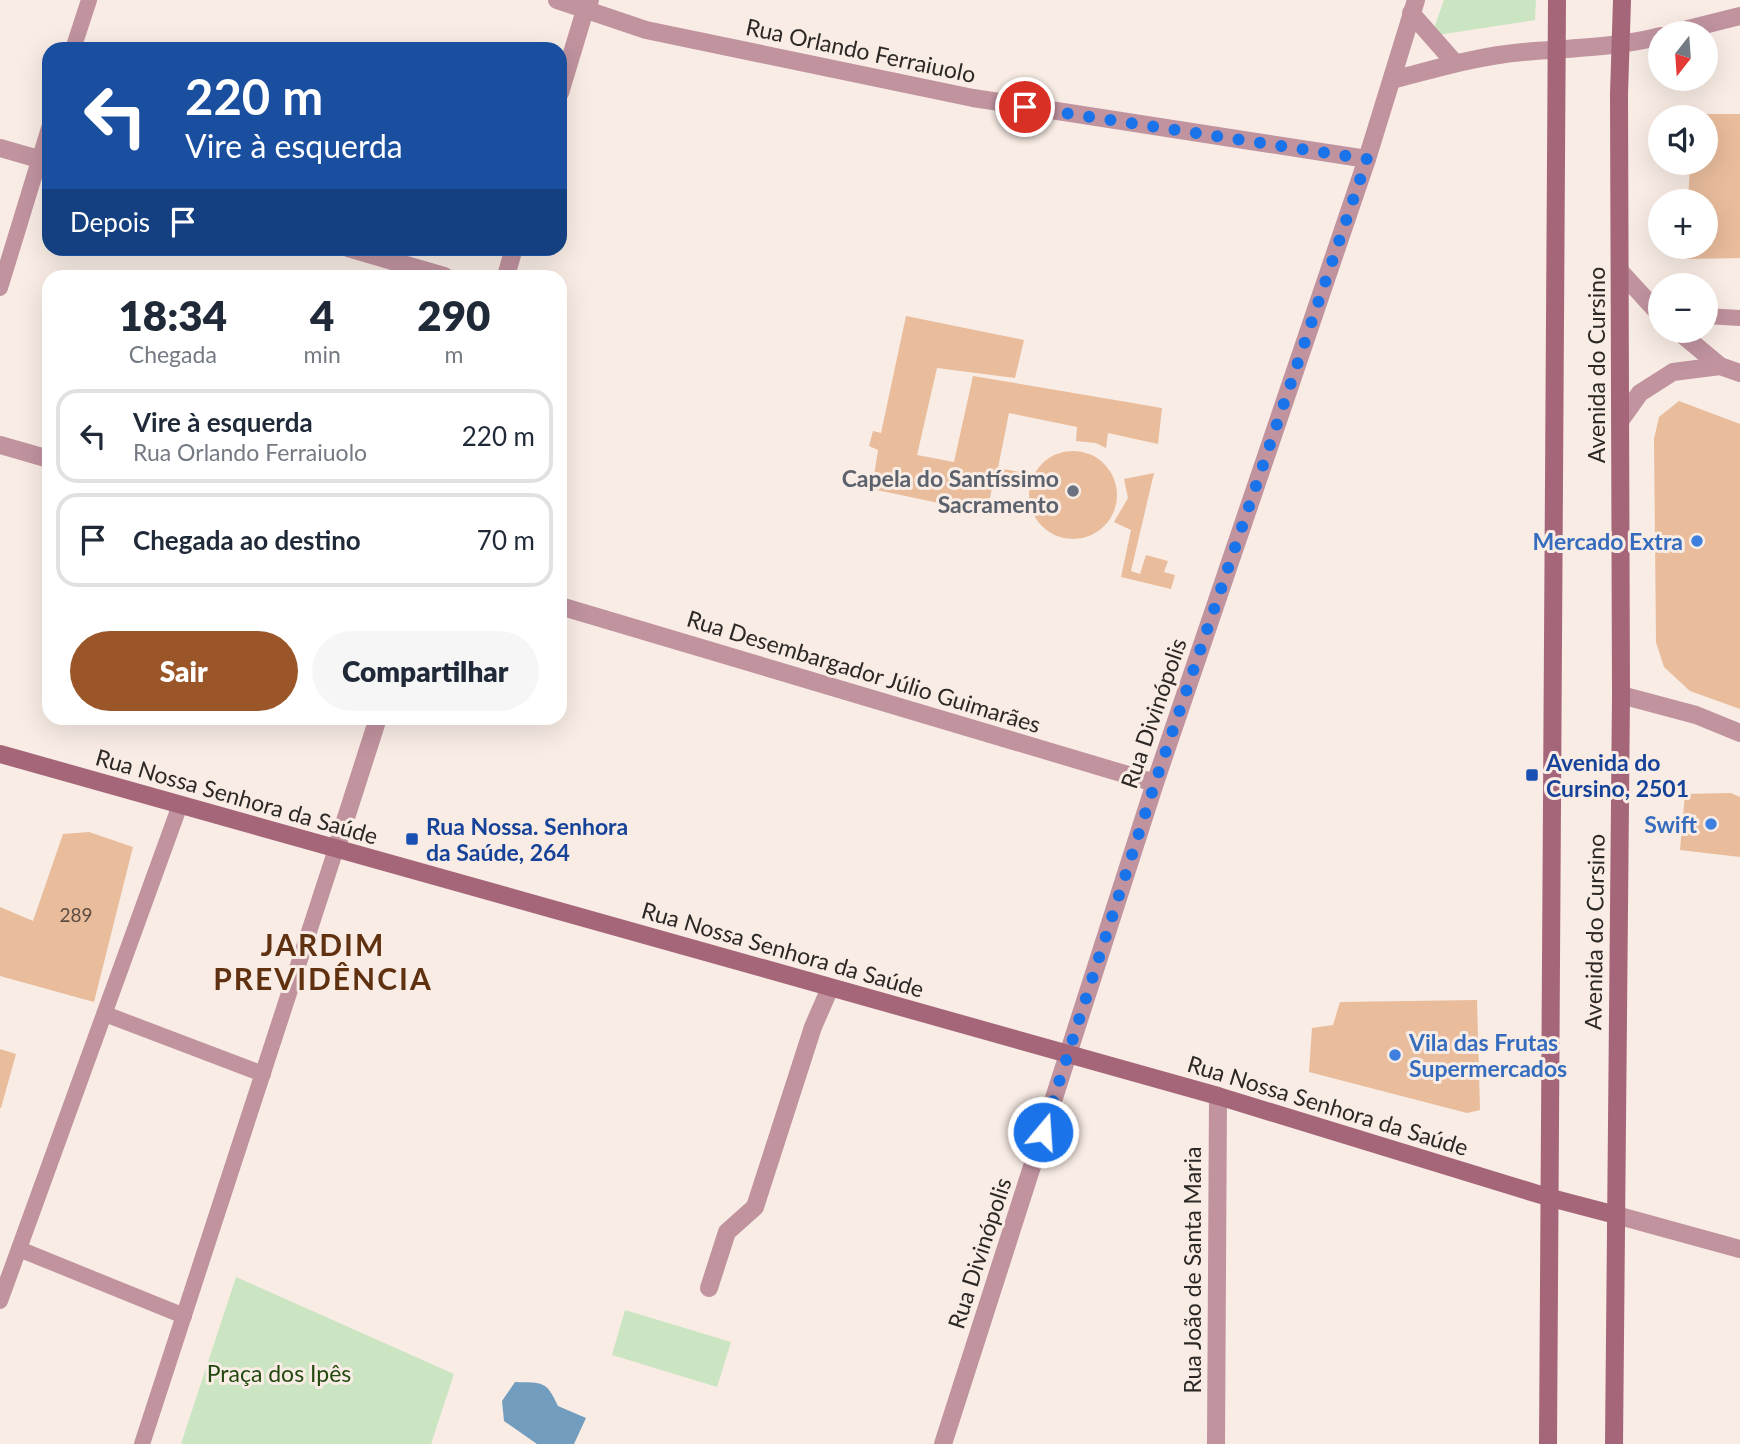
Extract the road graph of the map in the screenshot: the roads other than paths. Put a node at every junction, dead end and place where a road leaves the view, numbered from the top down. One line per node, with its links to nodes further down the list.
1 (89, 0): 10 (lane)
2 (557, 0): 5 (street, Rua Orlando Ferraiuolo)
3 (1557, 0): 12 (main road, Avenida do Cursino)
4 (1622, 0): 11 (main road, Avenida do Cursino)
5 (587, 5): 14 (street); 18 (street, Rua Orlando Ferraiuolo)
6 (1414, 7): 13 (street); 15 (street, Rua Divinópolis)
7 (1740, 16): 8 (street)
8 (1718, 22)
9 (1648, 39): 11 (street)
10 (76, 42)
11 (1622, 45): 12 (street); 22 (main road, Avenida do Cursino)
12 (1557, 50): 13 (street); 46 (main road, Avenida do Cursino)
13 (1455, 63): 15 (street)
14 (567, 70)
15 (1392, 80): 18 (street, Rua Divinópolis)
16 (0, 148): 17 (street)
17 (42, 159)
18 (1367, 159): 38 (street, Rua Divinópolis)
19 (42, 166): 23 (lane)
20 (375, 256): 21 (street)
21 (423, 270)
22 (1620, 271): 24 (street); 30 (main road, Avenida do Cursino)
23 (0, 288)
24 (1648, 302)
25 (1718, 317): 26 (lane)
26 (1740, 318)
27 (1692, 343): 28 (street)
28 (1720, 366): 29 (street); 30 (street)
29 (1740, 373)
30 (1620, 421): 34 (main road, Avenida do Cursino)
31 (0, 445): 32 (street)
32 (42, 456)
33 (567, 608): 38 (street, Rua Desembargador Júlio Guimarães)
34 (1621, 695): 36 (street); 47 (main road, Avenida do Cursino)
35 (376, 725): 40 (street)
36 (1740, 733)
37 (0, 754): 39 (main road, Rua Nossa Senhora da Saúde)
38 (1155, 783): 43 (street, Rua Divinópolis)
39 (180, 805): 40 (main road, Rua Nossa Senhora da Saúde); 42 (lane)
40 (336, 849): 41 (main road, Rua Nossa Senhora da Saúde); 44 (lane)
41 (830, 988): 43 (main road, Rua Nossa Senhora da Saúde); 50 (street)
42 (105, 1014): 44 (lane); 48 (lane)
43 (1068, 1055): 45 (main road, Rua Nossa Senhora da Saúde); 54 (street, Rua Divinópolis)
44 (263, 1074): 52 (lane)
45 (1218, 1096): 46 (main road, Rua Nossa Senhora da Saúde); 55 (street, Rua João de Santa Maria)
46 (1550, 1198): 47 (main road, Rua Nossa Senhora da Saúde); 56 (main road, Avenida do Cursino)
47 (1616, 1215): 49 (street); 57 (main road, Avenida do Cursino)
48 (19, 1250): 51 (lane); 52 (lane)
49 (1740, 1250)
50 (709, 1288)
51 (0, 1301)
52 (184, 1316): 53 (lane)
53 (142, 1444)
54 (943, 1444)
55 (1216, 1444)
56 (1548, 1444)
57 (1614, 1444)

